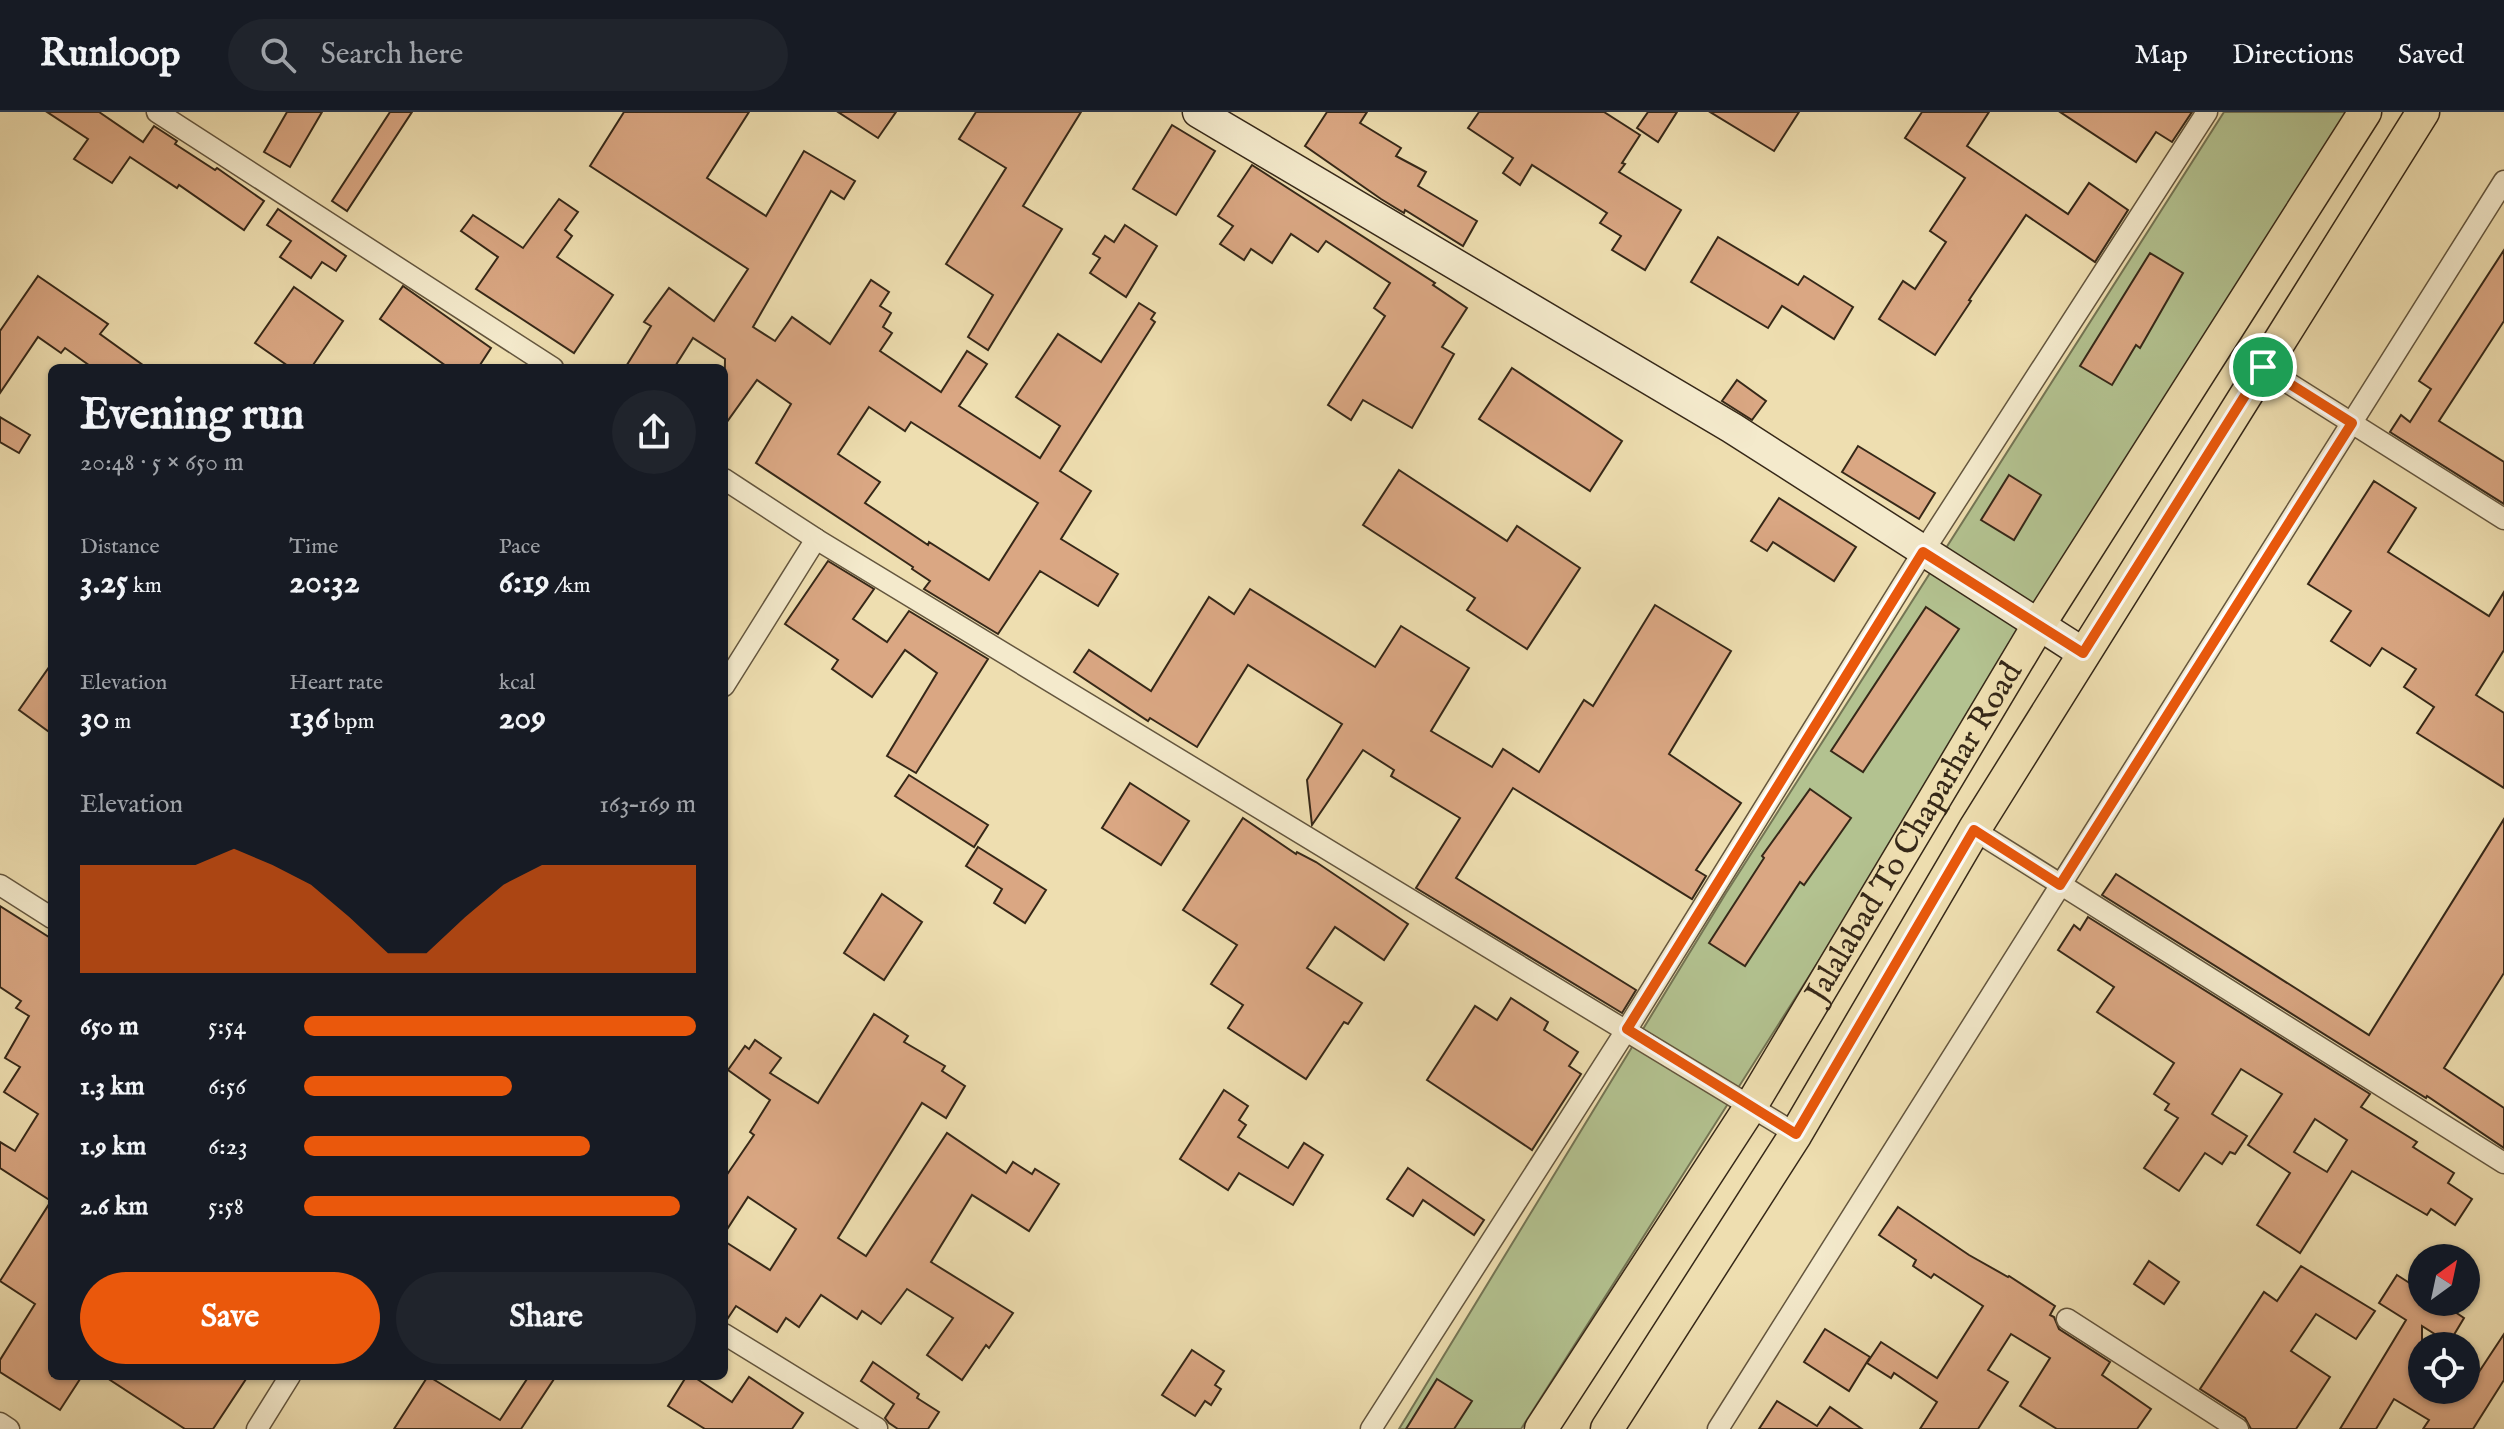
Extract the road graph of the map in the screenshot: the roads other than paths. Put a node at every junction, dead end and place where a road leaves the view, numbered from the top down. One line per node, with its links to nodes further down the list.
1 (157, 112): 7 (street)
2 (1198, 112): 13 (street)
3 (2207, 112): 13 (street)
4 (2365, 112): 14 (main road, Jalalabad To Chaparhar Road)
5 (2423, 112): 8 (main road, Jalalabad To Chaparhar Road)
6 (2504, 181): 9 (street)
7 (547, 364)
8 (2263, 367): 9 (street); 15 (main road, Jalalabad To Chaparhar Road)
9 (2352, 423): 11 (street); 19 (street)
10 (728, 482): 12 (street)
11 (2504, 519)
12 (816, 539): 16 (street); 21 (street)
13 (1923, 552): 14 (street); 21 (street)
14 (2038, 626): 15 (street); 22 (main road, Jalalabad To Chaparhar Road)
15 (2083, 653): 17 (main road, Jalalabad To Chaparhar Road)
16 (728, 680)
17 (1974, 830): 19 (street); 23 (main road, Jalalabad To Chaparhar Road)
18 (0, 885): 20 (street)
19 (2060, 885): 24 (street); 35 (street)
20 (48, 915)
21 (1627, 1029): 22 (street); 32 (street)
22 (1751, 1106): 23 (street); 33 (main road, Jalalabad To Chaparhar Road)
23 (1796, 1134): 34 (main road, Jalalabad To Chaparhar Road)
24 (2504, 1163)
25 (2067, 1319): 36 (street)
26 (728, 1336): 29 (street)
27 (288, 1380): 31 (street)
28 (0, 1423): 30 (street)
29 (877, 1428)
30 (9, 1429)
31 (257, 1429)
32 (1371, 1429)
33 (1541, 1429)
34 (1607, 1429)
35 (1718, 1429)
36 (2238, 1429)

